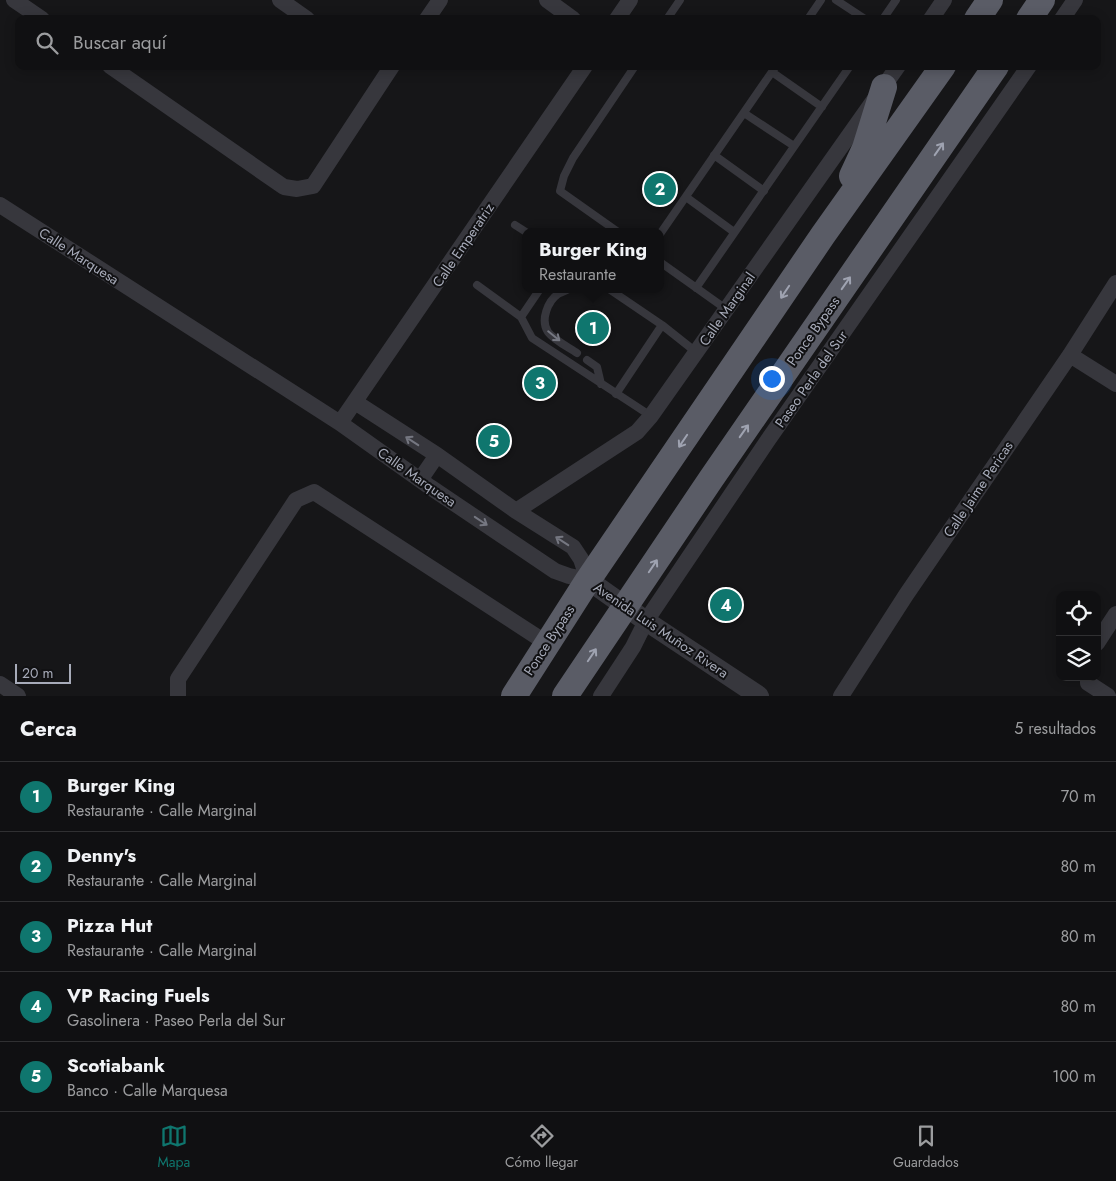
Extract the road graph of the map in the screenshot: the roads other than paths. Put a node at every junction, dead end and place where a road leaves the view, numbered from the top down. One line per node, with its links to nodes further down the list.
1 (14, 0): 14 (street)
2 (280, 0): 15 (street)
3 (440, 0): 16 (street)
4 (547, 0): 17 (street)
5 (630, 0): 18 (street)
6 (680, 0): 19 (lane)
7 (821, 0): 20 (lane)
8 (836, 0): 21 (lane)
9 (896, 0): 22 (lane)
10 (944, 0): 23 (street)
11 (990, 0): 24 (highway)
12 (1042, 0): 25 (highway)
13 (1075, 0): 26 (street)
14 (36, 15)
15 (301, 15)
16 (430, 15)
17 (568, 15)
18 (620, 15)
19 (670, 15)
20 (811, 15)
21 (859, 15)
22 (886, 15)
23 (934, 15)
24 (980, 15)
25 (1032, 15)
26 (1065, 15)
27 (116, 70): 28 (street)
28 (384, 70)
29 (582, 70): 68 (street, Calle Emperatriz)
30 (632, 70): 46 (lane)
31 (773, 70): 39 (lane)
32 (775, 70): 38 (lane)
33 (847, 70): 38 (lane)
34 (941, 70): 50 (highway, Ponce Bypass)
35 (993, 70): 75 (highway, Ponce Bypass, one-way to 35)
36 (1026, 70): 77 (street, Paseo Perla del Sur)
37 (891, 77): 50 (highway); 58 (street, Calle Marginal)
38 (822, 107): 40 (lane)
39 (744, 113): 40 (lane); 41 (lane)
40 (794, 146): 42 (lane)
41 (714, 155): 42 (lane); 43 (lane)
42 (764, 191): 49 (lane)
43 (686, 196): 47 (lane); 49 (lane)
44 (0, 205): 70 (street, Calle Marquesa)
45 (515, 225): 48 (lane)
46 (612, 228)
47 (664, 228)
48 (522, 229)
49 (734, 232): 54 (lane)
50 (823, 236): 74 (highway, Ponce Bypass, one-way to 74)
51 (664, 265): 54 (lane)
52 (1116, 283): 63 (street, Calle Jaime Pericas)
53 (476, 285): 59 (lane)
54 (696, 288): 58 (lane)
55 (537, 293): 59 (lane)
56 (559, 293): 62 (lane, one-way to 62)
57 (616, 293): 60 (lane)
58 (726, 309): 61 (street, Calle Marginal)
59 (521, 316): 65 (lane)
60 (662, 325): 61 (lane); 67 (lane)
61 (696, 352): 69 (street, Calle Marginal)
62 (577, 353)
63 (1070, 355): 66 (street); 88 (street, Calle Jaime Pericas)
64 (587, 360): 65 (lane)
65 (601, 384): 67 (lane)
66 (1116, 384)
67 (616, 394): 69 (lane)
68 (355, 402): 70 (street, Calle Emperatriz); 71 (street, Calle Marquesa, one-way to 68)
69 (651, 416): 73 (street, Calle Marginal)
70 (340, 424): 72 (street, Calle Marquesa)
71 (437, 456): 72 (street); 73 (street, Calle Marquesa)
72 (420, 480): 74 (street, Calle Marquesa, one-way to 74)
73 (516, 511): 74 (street, Calle Marquesa, one-way to 73)
74 (588, 580): 75 (street, Avenida Luis Muñoz Rivera); 79 (highway, Ponce Bypass)
75 (625, 606): 77 (street, Avenida Luis Muñoz Rivera); 85 (highway, Ponce Bypass, one-way to 75)
76 (1116, 614): 78 (street)
77 (646, 621): 86 (street, Paseo Perla del Sur); 87 (street, Avenida Luis Muñoz Rivera)
78 (1101, 637)
79 (548, 644): 83 (street); 84 (highway, Ponce Bypass)
80 (1088, 681): 89 (street)
81 (0, 684): 82 (street)
82 (18, 696)
83 (178, 696)
84 (514, 696)
85 (566, 696)
86 (601, 696)
87 (759, 696)
88 (841, 696)
89 (1108, 696)

